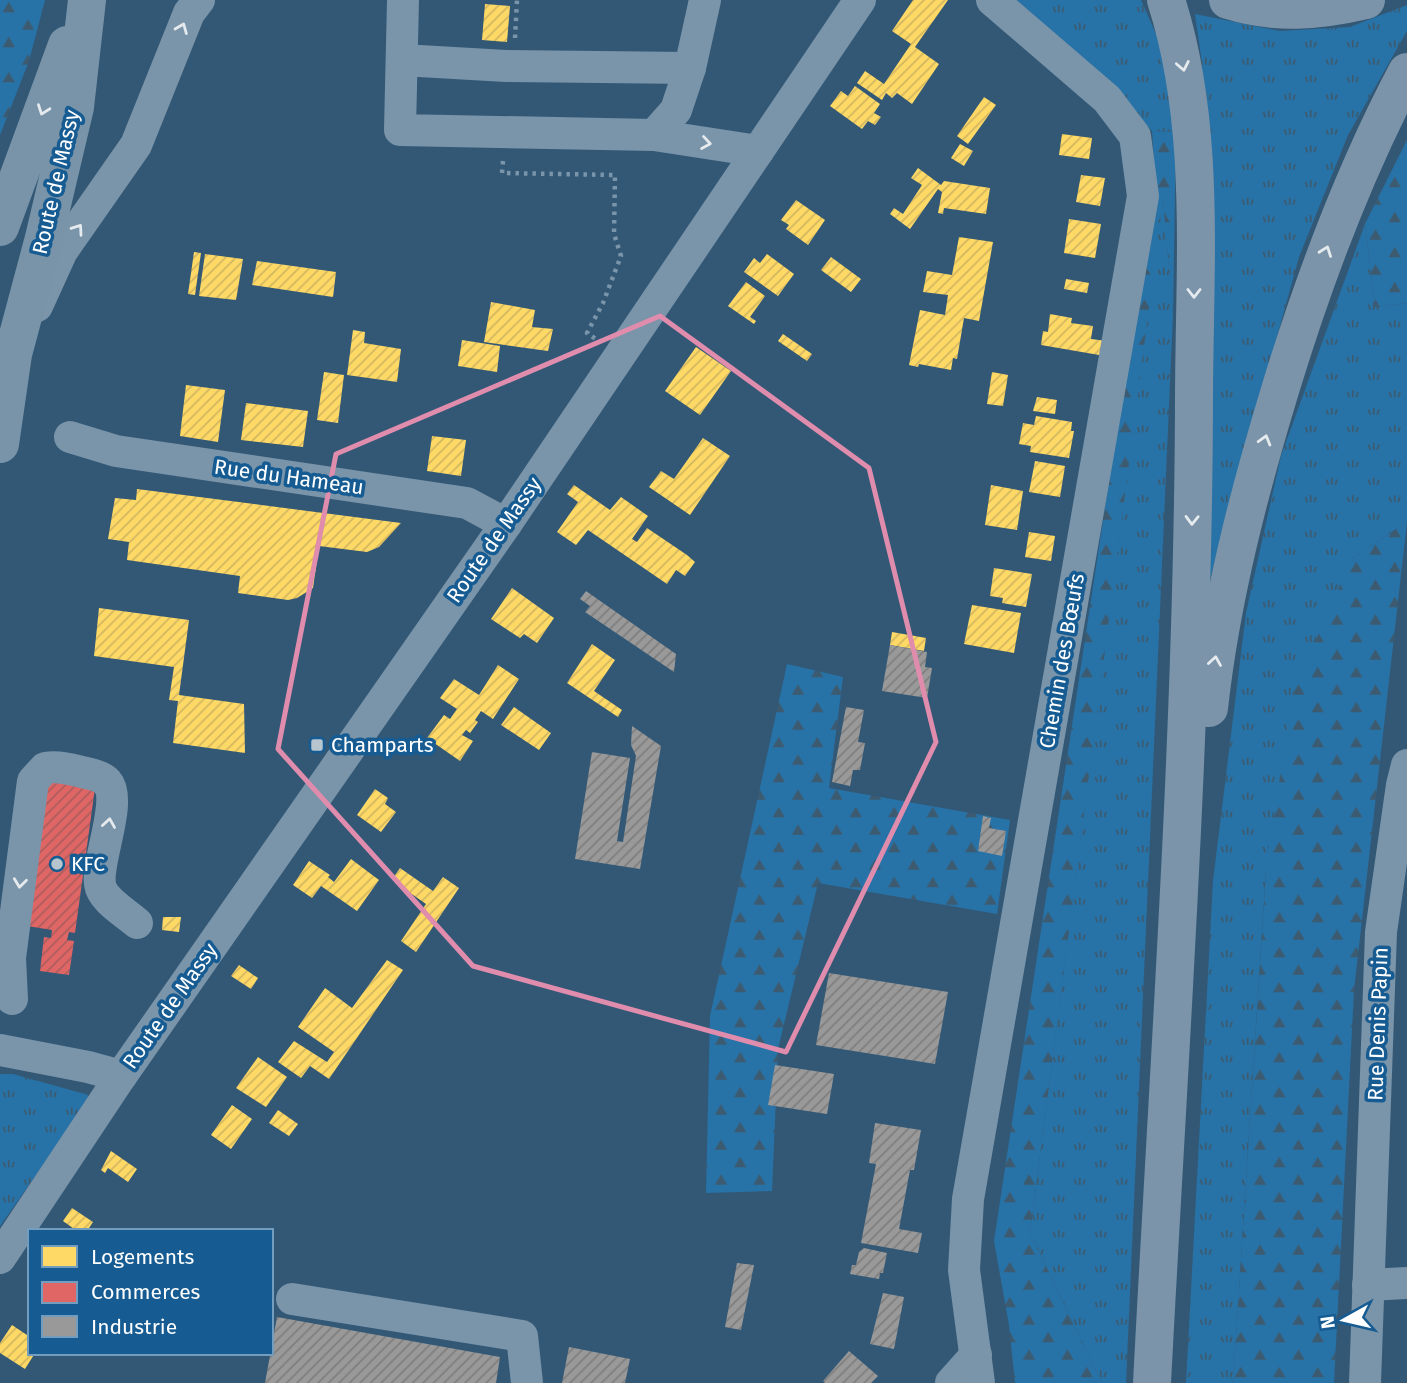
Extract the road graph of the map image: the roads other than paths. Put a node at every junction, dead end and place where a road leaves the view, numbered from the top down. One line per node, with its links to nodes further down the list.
1 (85, 0): 15 (main road, Route de Massy, one-way to 15); 16 (main road, Route de Massy)
2 (199, 0): 16 (street, one-way to 2)
3 (403, 0): 10 (street)
4 (705, 0): 11 (street)
5 (860, 0): 14 (street, Route de Massy)
6 (992, 0): 29 (street, Chemin des Bœufs)
7 (1166, 0): 32 (highway, one-way to 32)
8 (1228, 0): 9 (highway)
9 (1366, 0)
10 (401, 60): 11 (street); 13 (street)
11 (690, 68): 13 (street)
12 (1407, 72): 33 (highway, one-way to 12)
13 (654, 135): 14 (street, one-way to 14)
14 (758, 151): 19 (street, Route de Massy)
15 (0, 227)
16 (13, 354): 18 (main road, Route de Massy)
17 (69, 437): 19 (street, Rue du Hameau)
18 (0, 444)
19 (506, 524): 24 (street, Route de Massy)
20 (1407, 765): 27 (street, Rue Denis Papin)
21 (137, 923): 22 (street, one-way to 22)
22 (12, 999)
23 (0, 1050): 24 (street, Route de Massy)
24 (121, 1076): 25 (street, Route de Massy)
25 (0, 1258)
26 (1407, 1283): 27 (street)
27 (1368, 1285): 34 (street, Rue Denis Papin)
28 (292, 1299): 30 (street)
29 (977, 1369): 31 (street)
30 (527, 1383)
31 (951, 1383)
32 (1152, 1383)
33 (1165, 1383)
34 (1365, 1383)

